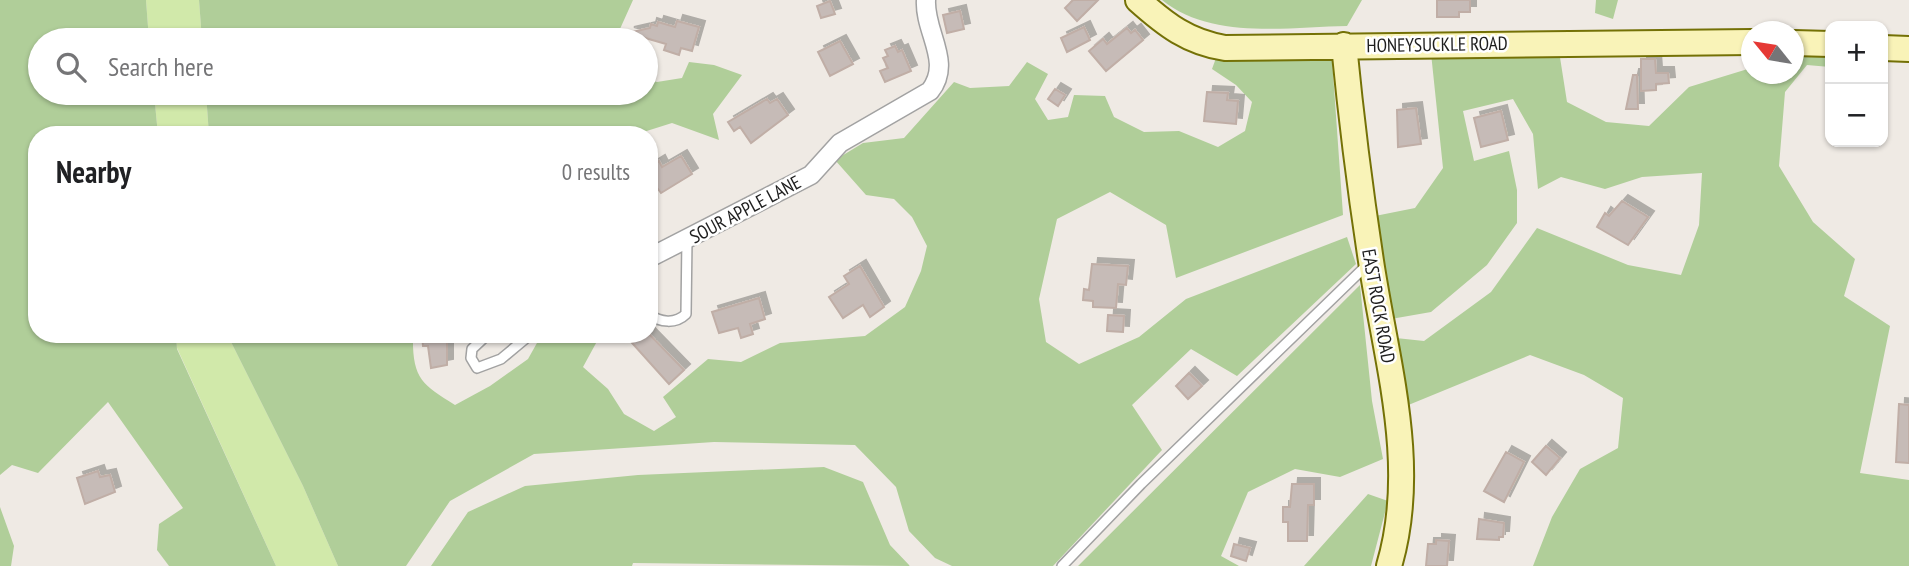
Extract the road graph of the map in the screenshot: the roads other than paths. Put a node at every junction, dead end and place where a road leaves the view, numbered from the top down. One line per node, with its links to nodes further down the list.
1 (926, 0): 9 (street, SOUR APPLE LANE)
2 (1138, 0): 6 (street, HONEYSUCKLE ROAD)
3 (1741, 42): 6 (street, HONEYSUCKLE ROAD)
4 (1804, 43): 5 (street)
5 (1825, 44)
6 (1344, 45): 11 (street, EAST ROCK ROAD)
7 (1888, 48): 8 (street)
8 (1909, 49)
9 (687, 239): 10 (street, SOUR APPLE LANE); 12 (lane)
10 (658, 254)
11 (1371, 262): 15 (lane); 16 (street, EAST ROCK ROAD)
12 (658, 317)
13 (478, 343): 14 (lane)
14 (520, 343)
15 (1062, 566)
16 (1389, 566)

